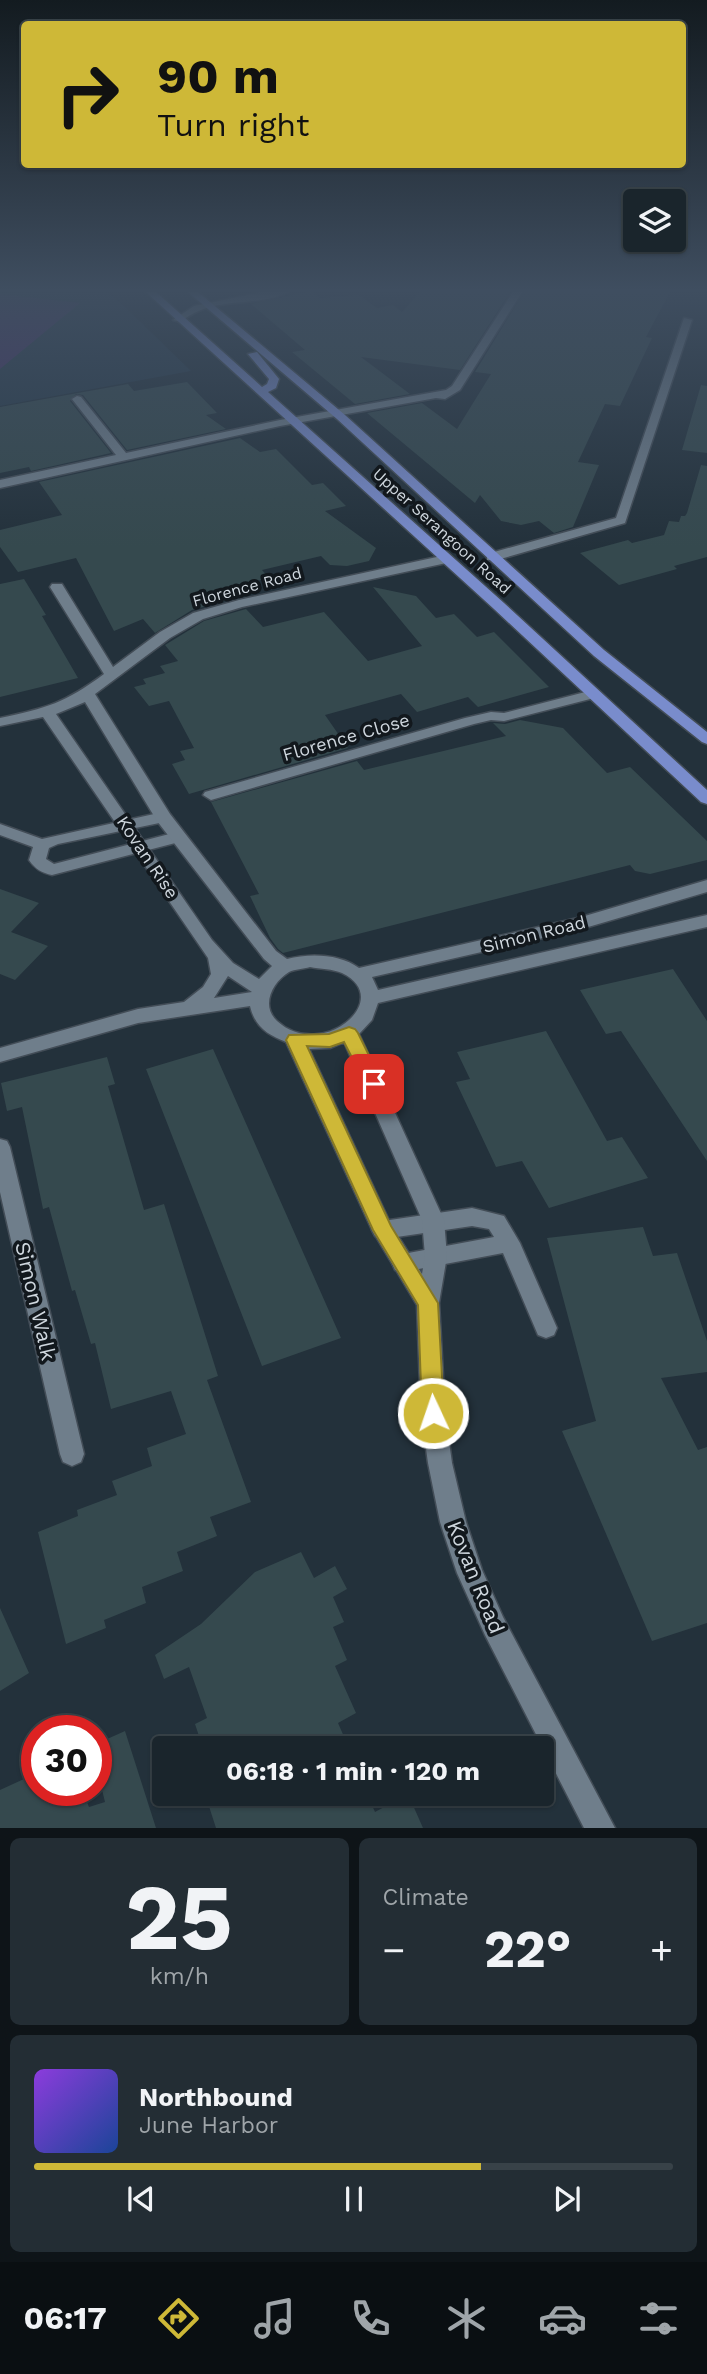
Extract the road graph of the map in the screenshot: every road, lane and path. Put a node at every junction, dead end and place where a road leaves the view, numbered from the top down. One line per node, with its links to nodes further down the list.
1 (246, 377): 6 (main road, Upper Serangoon Road)
2 (273, 377): 6 (main road)
3 (294, 377): 8 (main road, Upper Serangoon Road)
4 (463, 377): 8 (street)
5 (667, 377): 12 (street)
6 (262, 391): 9 (main road, Upper Serangoon Road)
7 (77, 399): 10 (street)
8 (338, 414): 9 (street); 13 (main road, Upper Serangoon Road)
9 (297, 423): 10 (street); 15 (main road, Upper Serangoon Road)
10 (123, 457): 11 (street)
11 (0, 484)
12 (621, 513): 13 (street); 14 (street)
13 (480, 545): 14 (main road, Upper Serangoon Road)
14 (492, 557): 22 (main road, Upper Serangoon Road)
15 (446, 559): 17 (street, Florence Road); 18 (main road, Upper Serangoon Road)
16 (57, 587): 17 (street)
17 (112, 676): 19 (street, Florence Road)
18 (588, 689): 23 (street, Florence Close); 24 (main road, Upper Serangoon Road)
19 (88, 695): 20 (street, Florence Road); 25 (street, Kovan Rise)
20 (47, 712): 21 (street, Florence Road); 26 (street, Kovan Rise)
21 (0, 722)
22 (707, 739)
23 (211, 795)
24 (707, 799)
25 (163, 817): 26 (street); 28 (street, Kovan Rise)
26 (128, 825): 29 (street); 30 (street, Kovan Rise)
27 (0, 829): 29 (street)
28 (177, 837): 30 (street); 34 (street, Kovan Rise)
29 (42, 845): 30 (street)
30 (143, 848): 33 (street, Kovan Rise)
31 (707, 886): 35 (street, Simon Road)
32 (707, 921): 37 (street, Simon Road)
33 (217, 958): 36 (street, Kovan Rise); 38 (street)
34 (285, 967): 35 (street); 36 (street)
35 (359, 974): 37 (street)
36 (260, 994): 38 (street); 40 (street)
37 (372, 998): 39 (street)
38 (191, 1006): 41 (street)
39 (349, 1033): 40 (street); 43 (street, Kovan Road)
40 (295, 1040): 44 (street, Kovan Road)
41 (0, 1055)
42 (0, 1147): 50 (street, Simon Walk)
43 (433, 1220): 44 (street); 45 (street); 46 (street, Kovan Road)
44 (383, 1230): 47 (street, Kovan Road)
45 (509, 1243): 46 (street); 49 (street)
46 (436, 1256): 47 (street); 48 (street, Kovan Road)
47 (403, 1263): 48 (street, Kovan Road)
48 (428, 1303): 51 (street, Kovan Road)
49 (546, 1328)
50 (72, 1454)
51 (600, 1828)

